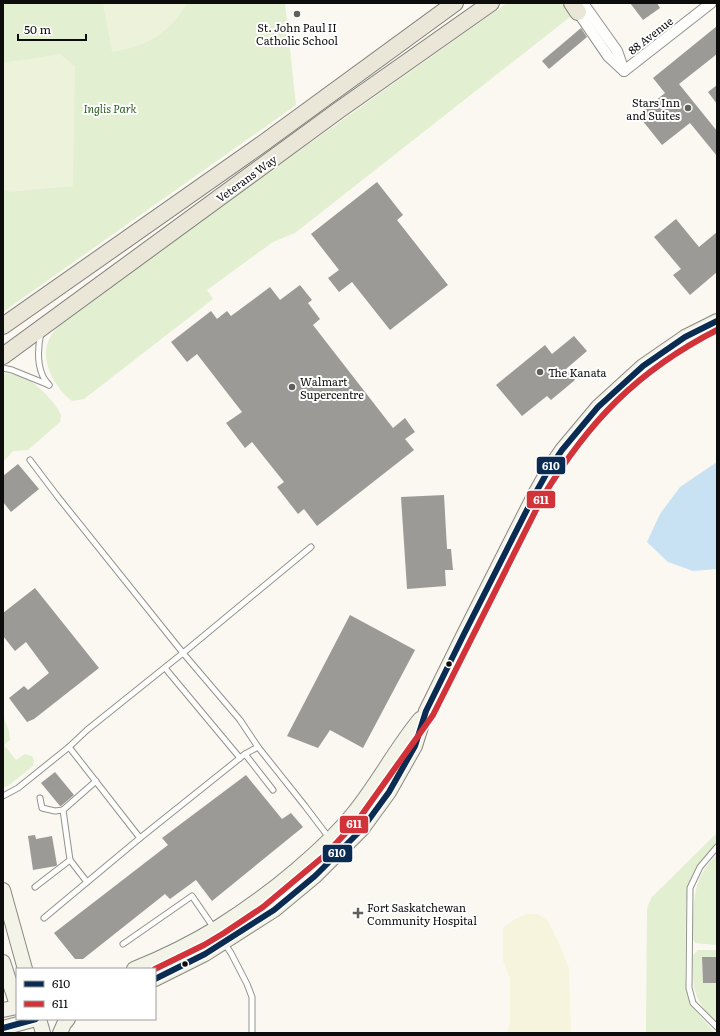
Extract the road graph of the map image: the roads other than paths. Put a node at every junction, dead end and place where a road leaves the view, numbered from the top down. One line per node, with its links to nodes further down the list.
1 (455, 3): 7 (main road, Veterans Way)
2 (711, 3): 4 (street, 88 Avenue)
3 (490, 4): 6 (main road, Veterans Way)
4 (579, 6)
5 (717, 321): 14 (street)
6 (44, 325): 8 (main road, Veterans Way); 9 (lane)
7 (3, 326)
8 (3, 356)
9 (3, 368)
10 (30, 460): 12 (lane)
11 (311, 546): 12 (lane)
12 (183, 653): 13 (lane); 16 (lane)
13 (165, 668): 15 (lane); 18 (lane)
14 (426, 711): 25 (street); 27 (street)
15 (69, 747): 19 (lane); 21 (lane)
16 (258, 747): 17 (lane); 25 (lane)
17 (245, 754): 18 (lane); 20 (lane)
18 (240, 758): 24 (lane)
19 (96, 781): 23 (lane); 24 (lane)
20 (273, 790)
21 (3, 796)
22 (40, 798): 23 (lane)
23 (63, 810): 28 (lane)
24 (140, 838): 29 (lane)
25 (330, 839): 27 (lane); 33 (street)
26 (717, 848): 49 (lane)
27 (341, 852): 34 (street)
28 (70, 860): 29 (lane); 30 (lane)
29 (87, 882): 32 (lane)
30 (35, 887)
31 (3, 890): 36 (street)
32 (44, 918)
33 (216, 930): 34 (lane); 35 (lane); 40 (street)
34 (224, 943): 41 (street); 53 (lane)
35 (123, 944)
36 (21, 954): 38 (street); 39 (street)
37 (3, 962): 42 (street)
38 (25, 968)
39 (30, 968)
40 (136, 968)
41 (156, 979)
42 (16, 1003)
43 (16, 1006): 44 (street)
44 (3, 1010)
45 (34, 1020): 48 (street)
46 (39, 1020): 51 (street)
47 (67, 1020): 52 (street)
48 (22, 1025): 50 (street)
49 (717, 1027)
50 (3, 1028)
51 (43, 1033)
52 (60, 1033)
53 (252, 1033)

